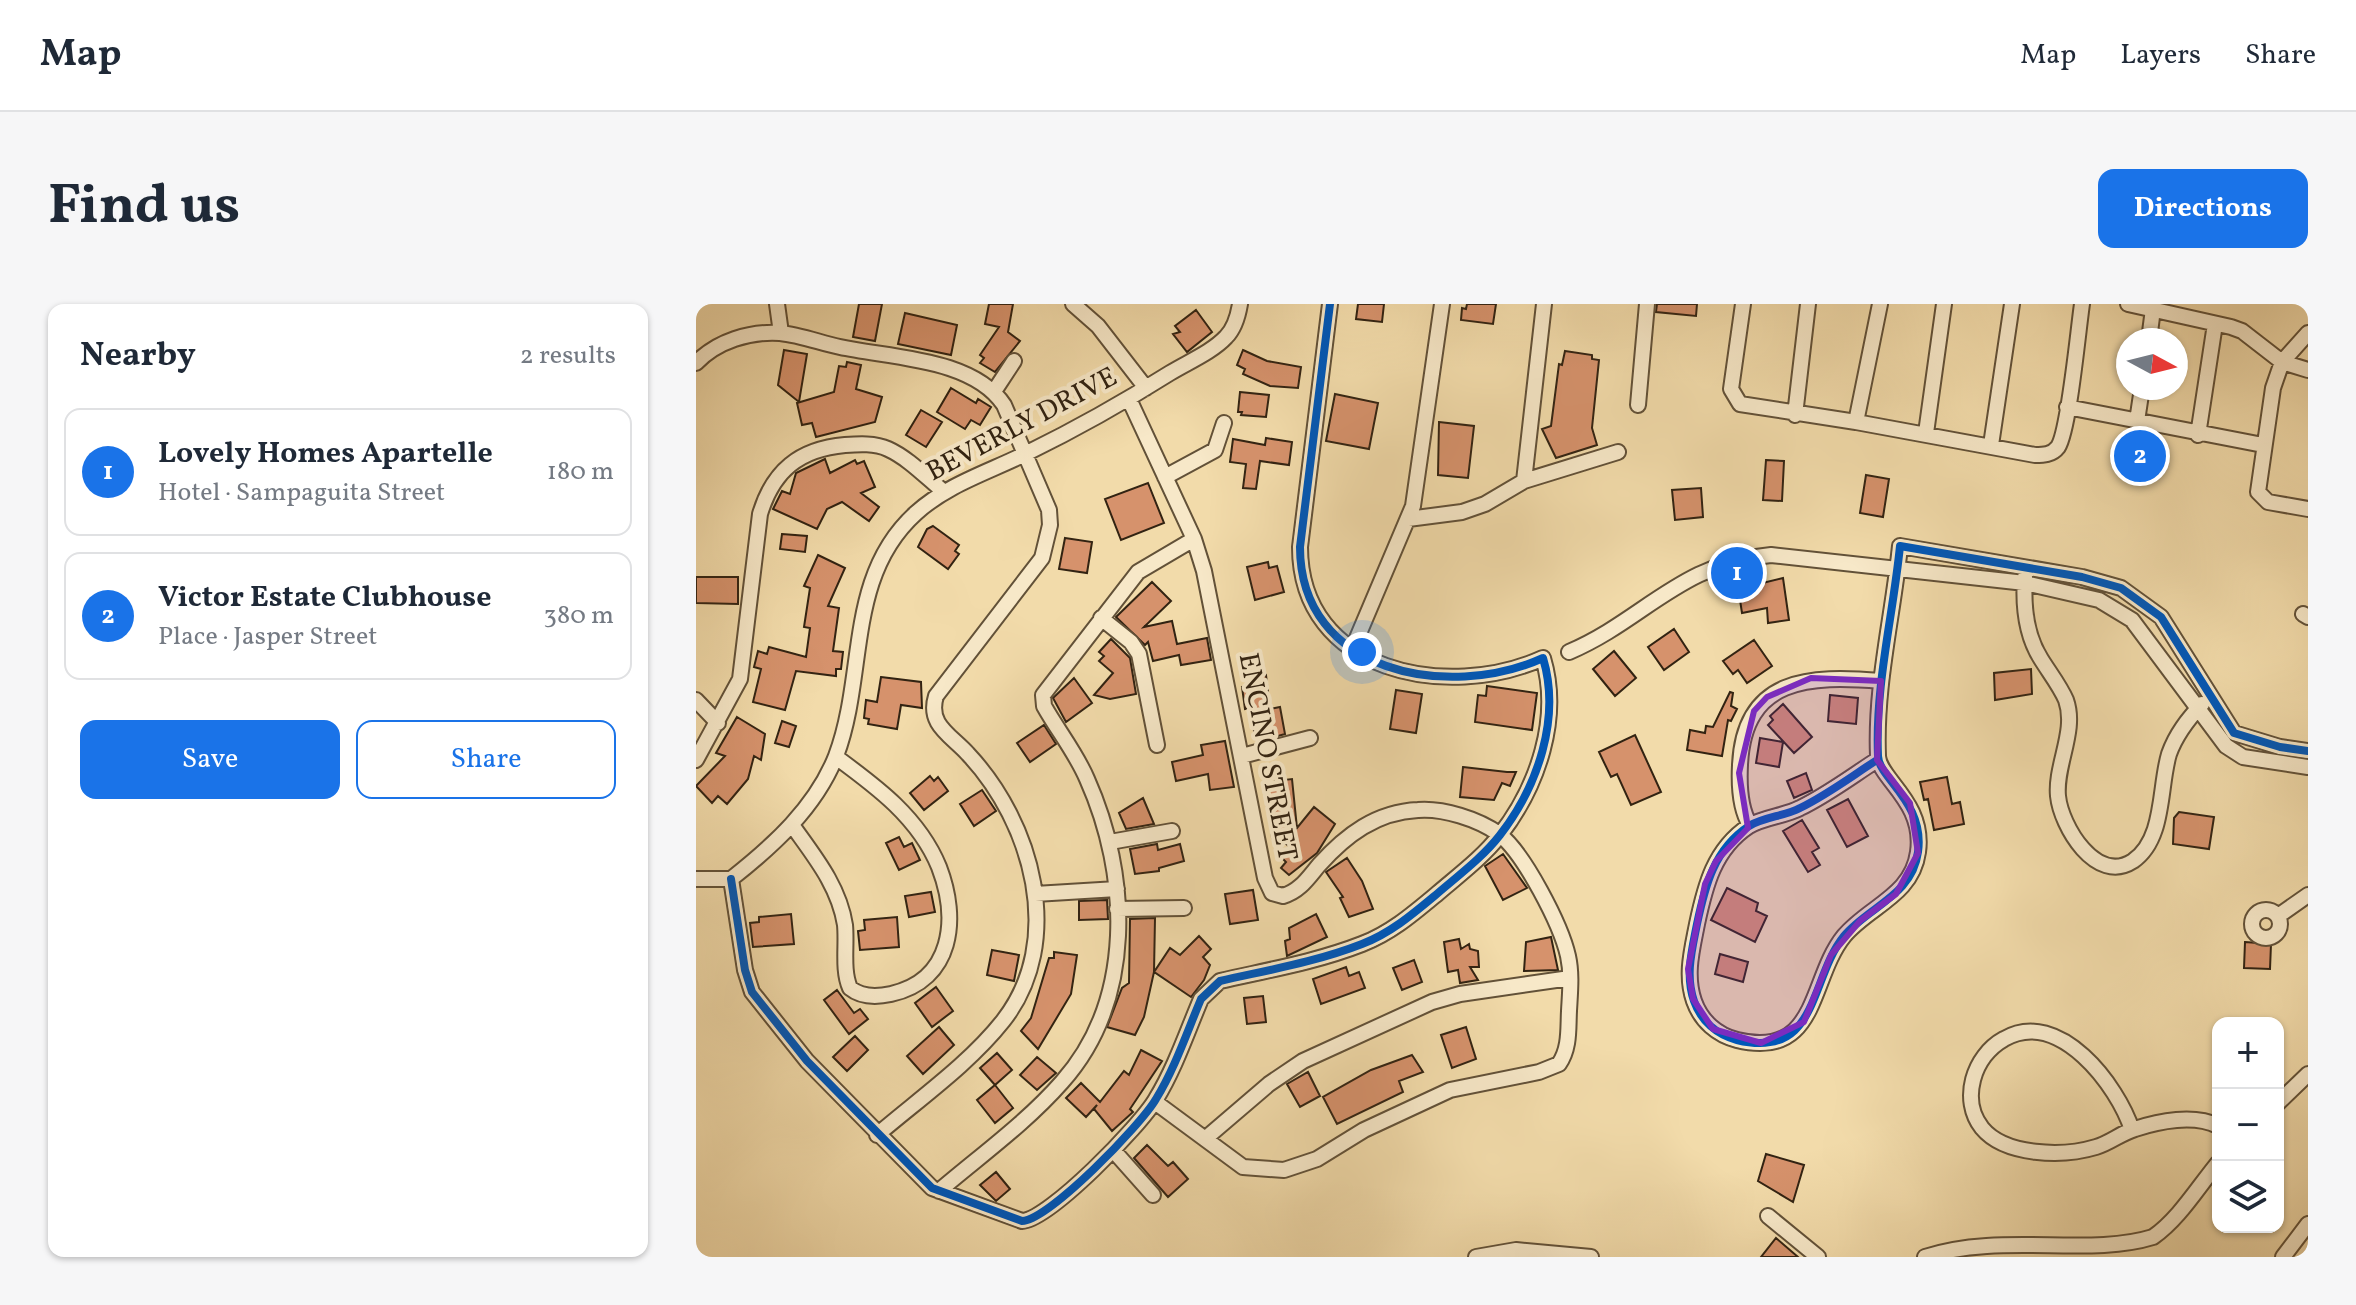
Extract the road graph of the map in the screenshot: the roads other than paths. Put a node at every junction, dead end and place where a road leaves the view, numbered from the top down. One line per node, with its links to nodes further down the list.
1 (777, 304): 18 (street)
2 (1073, 304): 24 (street)
3 (1240, 304): 24 (street, BEVERLY DRIVE)
4 (1330, 304): 49 (street)
5 (1442, 304): 44 (street)
6 (1544, 304): 41 (street)
7 (1647, 304): 28 (street)
8 (1743, 304): 30 (street)
9 (1808, 304): 30 (street)
10 (1880, 304): 32 (street)
11 (1944, 304): 34 (street)
12 (2012, 304): 36 (street)
13 (2082, 304): 29 (street)
14 (2128, 304): 15 (street)
15 (2153, 309): 16 (street); 17 (street)
16 (2215, 324): 21 (street); 35 (street)
17 (2151, 328)
18 (781, 333): 22 (street); 25 (street)
19 (2308, 333): 21 (street)
20 (1014, 361): 25 (street)
21 (2282, 362): 23 (street); 37 (street)
22 (696, 363)
23 (2308, 370)
24 (1146, 388): 26 (street, BEVERLY DRIVE)
25 (995, 390): 39 (street)
26 (1129, 399): 39 (street, BEVERLY DRIVE); 40 (street, ENCINO STREET)
27 (2140, 400): 31 (street)
28 (1638, 405)
29 (2067, 407): 31 (street); 36 (street)
30 (1795, 415): 32 (street)
31 (2137, 421): 35 (street)
32 (1856, 422): 34 (street)
33 (1224, 423): 40 (street)
34 (1926, 433): 36 (street)
35 (2198, 435): 37 (street)
36 (1991, 445)
37 (2263, 445): 43 (street)
38 (1618, 452): 41 (street)
39 (1027, 453): 42 (street, BEVERLY DRIVE); 74 (street)
40 (1165, 477): 45 (street, ENCINO STREET)
41 (1524, 481): 44 (street)
42 (943, 491): 55 (street); 62 (street, BEVERLY DRIVE)
43 (2308, 509)
44 (1408, 519): 49 (street)
45 (1194, 539): 48 (street); 61 (street, ENCINO STREET)
46 (1898, 569): 47 (street); 47 (street); 50 (street); 51 (street)
47 (2025, 576): 52 (street); 54 (street); 54 (street)
48 (1101, 618): 58 (street); 70 (street)
49 (1352, 650): 69 (street)
50 (1569, 652)
51 (1881, 681): 64 (street); 67 (street)
52 (2210, 696): 54 (street); 56 (street)
53 (696, 700): 55 (street)
54 (2197, 710): 59 (street)
55 (718, 723): 63 (street)
56 (2234, 733): 59 (street); 60 (street)
57 (1310, 738): 61 (street)
58 (1157, 745)
59 (2226, 746): 65 (street)
60 (2308, 751)
61 (1242, 756): 69 (street, ENCINO STREET)
62 (836, 757): 66 (street, BEVERLY DRIVE); 66 (street)
63 (696, 760)
64 (1877, 760): 67 (street); 67 (street)
65 (2308, 767)
66 (792, 825): 72 (street, BEVERLY DRIVE)
67 (1750, 825)
68 (1172, 831): 70 (street)
69 (1500, 835): 79 (street); 82 (street)
70 (1110, 842): 73 (street)
71 (696, 879): 72 (street)
72 (731, 879): 85 (street)
73 (1117, 889): 74 (street); 77 (street)
74 (1035, 894): 85 (street)
75 (2308, 895): 78 (street)
76 (1184, 908): 77 (street)
77 (1117, 909): 89 (street)
78 (2278, 916)
79 (1570, 978): 86 (street); 86 (street)
80 (2308, 1074): 81 (street)
81 (2284, 1097)
82 (1155, 1102): 86 (street); 87 (street)
83 (2212, 1123): 84 (street)
84 (2132, 1130): 84 (street)
85 (877, 1135): 89 (street)
86 (1206, 1138)
87 (1113, 1150): 89 (street); 90 (street)
88 (2212, 1170): 96 (street)
89 (939, 1191)
90 (1153, 1195)
91 (1768, 1216): 95 (street)
92 (2308, 1224): 97 (street)
93 (1476, 1257): 94 (street)
94 (1591, 1257)
95 (1818, 1257)
96 (1925, 1257)
97 (2283, 1257)

